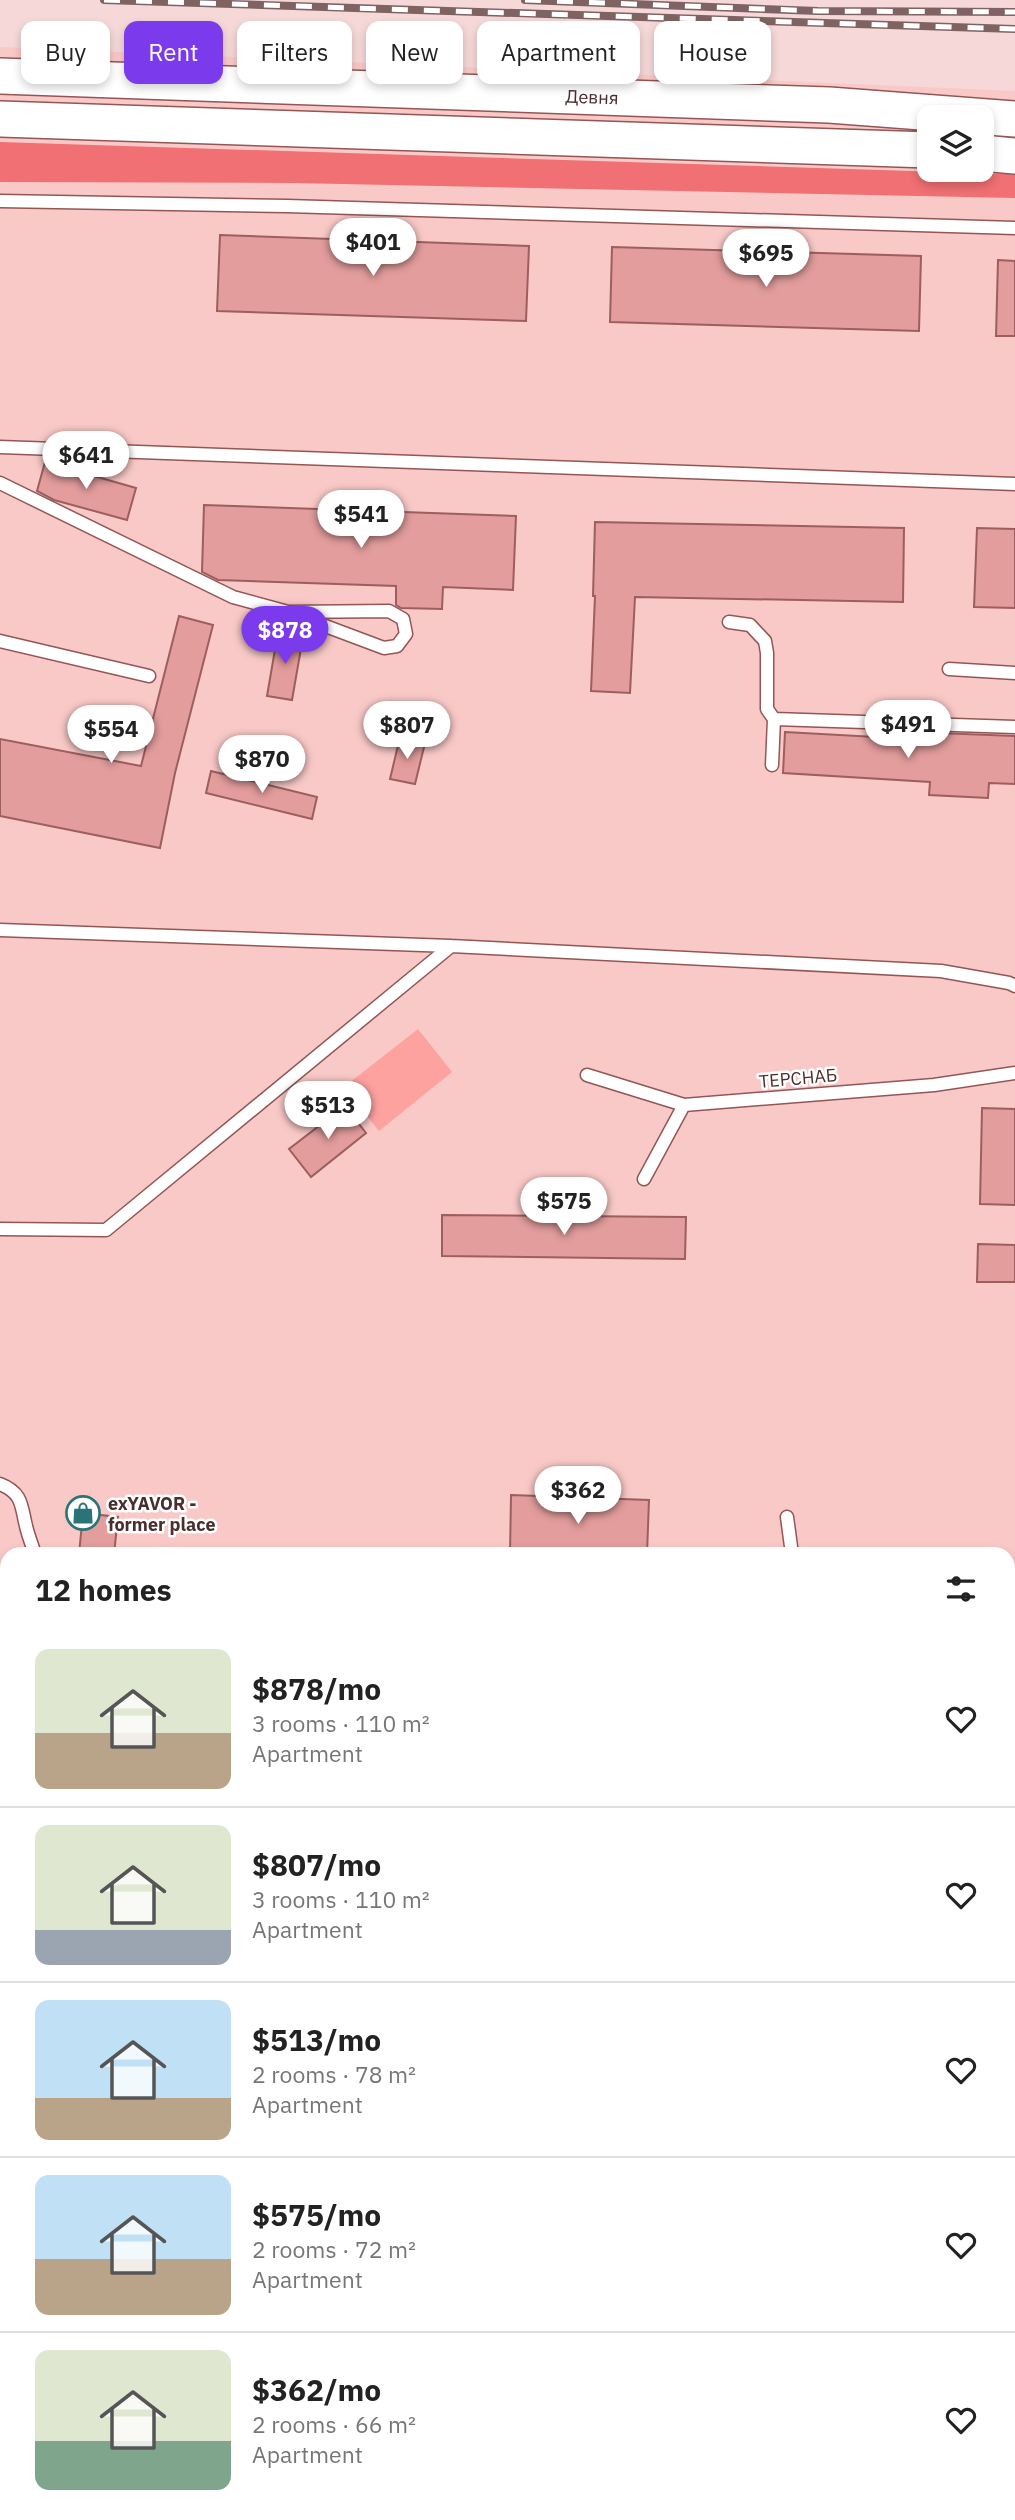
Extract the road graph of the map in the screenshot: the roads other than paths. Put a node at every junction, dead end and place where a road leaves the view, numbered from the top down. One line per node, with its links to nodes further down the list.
1 (0, 76): 3 (main road, Девня)
2 (0, 119): 4 (main road)
3 (1015, 119)
4 (917, 150)
5 (994, 154): 6 (main road)
6 (1015, 156)
7 (0, 201): 8 (lane)
8 (1015, 228)
9 (0, 446): 11 (lane)
10 (0, 483): 12 (lane)
11 (1015, 484)
12 (288, 612): 12 (lane)
13 (729, 622): 18 (lane)
14 (0, 641): 17 (lane)
15 (949, 669): 16 (lane)
16 (1015, 673)
17 (149, 676)
18 (774, 719): 19 (lane); 20 (lane)
19 (1015, 727)
20 (772, 765)
21 (0, 930): 22 (lane)
22 (451, 946): 23 (lane); 28 (lane)
23 (1015, 986)
24 (1015, 1073): 26 (lane, ТЕРСНАБ)
25 (587, 1075): 26 (lane, ТЕРСНАБ)
26 (684, 1105): 27 (lane)
27 (644, 1180)
28 (0, 1228)
29 (0, 1484): 31 (lane)
30 (787, 1517): 32 (lane)
31 (33, 1547)
32 (791, 1547)

